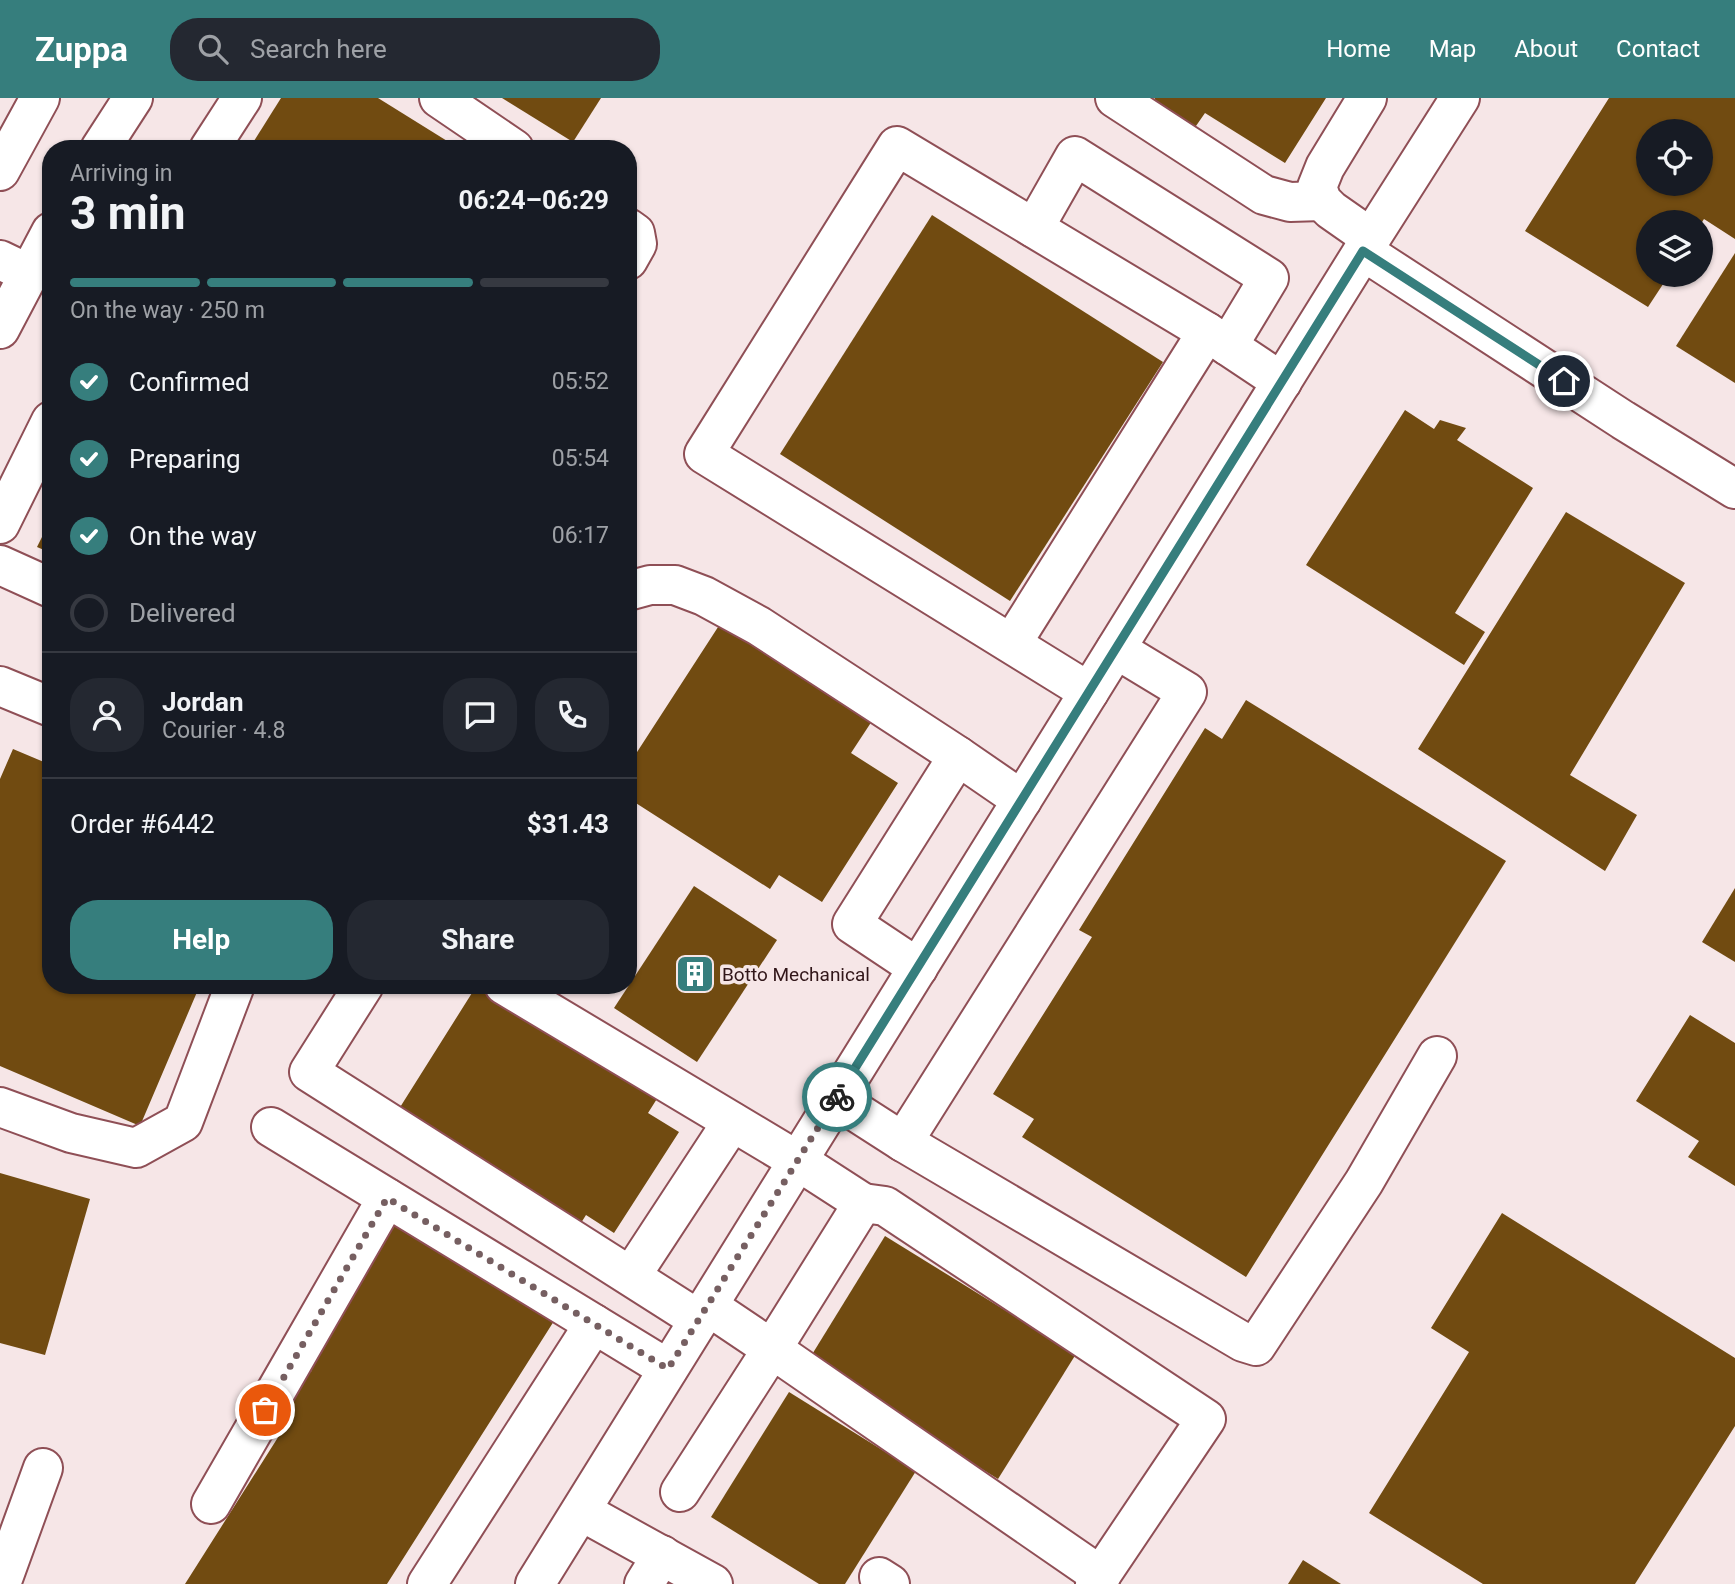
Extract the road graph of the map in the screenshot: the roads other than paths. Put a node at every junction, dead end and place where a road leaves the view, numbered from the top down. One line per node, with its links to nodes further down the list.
1 (40, 98): 11 (street)
2 (133, 98): 8 (street)
3 (242, 98): 9 (street)
4 (439, 98): 10 (street)
5 (1115, 98): 12 (street)
6 (1367, 98): 12 (street)
7 (1460, 98): 15 (street)
8 (106, 140)
9 (215, 140)
10 (501, 140)
11 (0, 171)
12 (1321, 201): 15 (street)
13 (1034, 228): 18 (street); 18 (street); 26 (street)
14 (42, 241): 16 (street)
15 (1367, 244): 19 (street); 21 (street)
16 (14, 267): 17 (street)
17 (0, 329)
18 (1218, 339): 19 (street); 26 (street)
19 (1282, 382): 27 (street)
20 (42, 439): 22 (street)
21 (1735, 489)
22 (0, 524)
23 (0, 565): 24 (street)
24 (42, 584)
25 (637, 589): 31 (street)
26 (1012, 643): 29 (street)
27 (1116, 649): 29 (street); 42 (street)
28 (0, 686): 30 (street)
29 (1089, 692): 32 (street)
30 (42, 703)
31 (958, 756): 32 (street); 33 (street)
32 (1022, 800): 33 (street)
33 (918, 968): 38 (street)
34 (232, 994): 39 (street)
35 (358, 994): 46 (street)
36 (519, 994): 40 (street)
37 (1437, 1056): 42 (street)
38 (836, 1099): 42 (street); 43 (street)
39 (0, 1107)
40 (732, 1122): 43 (street); 46 (street)
41 (271, 1127): 44 (street)
42 (903, 1142)
43 (798, 1161): 45 (street); 47 (street)
44 (387, 1198): 48 (street); 53 (street)
45 (863, 1203): 49 (street); 56 (street)
46 (631, 1276): 47 (street)
47 (703, 1313): 49 (street); 50 (street)
48 (594, 1324): 50 (street); 58 (street)
49 (772, 1349): 52 (street); 56 (street)
50 (668, 1369): 54 (street)
51 (43, 1468): 57 (street)
52 (680, 1492)
53 (211, 1504)
54 (581, 1511): 55 (street); 59 (street)
55 (652, 1569): 60 (street)
56 (1098, 1580)
57 (1, 1584)
58 (428, 1584)
59 (535, 1584)
60 (713, 1584)

